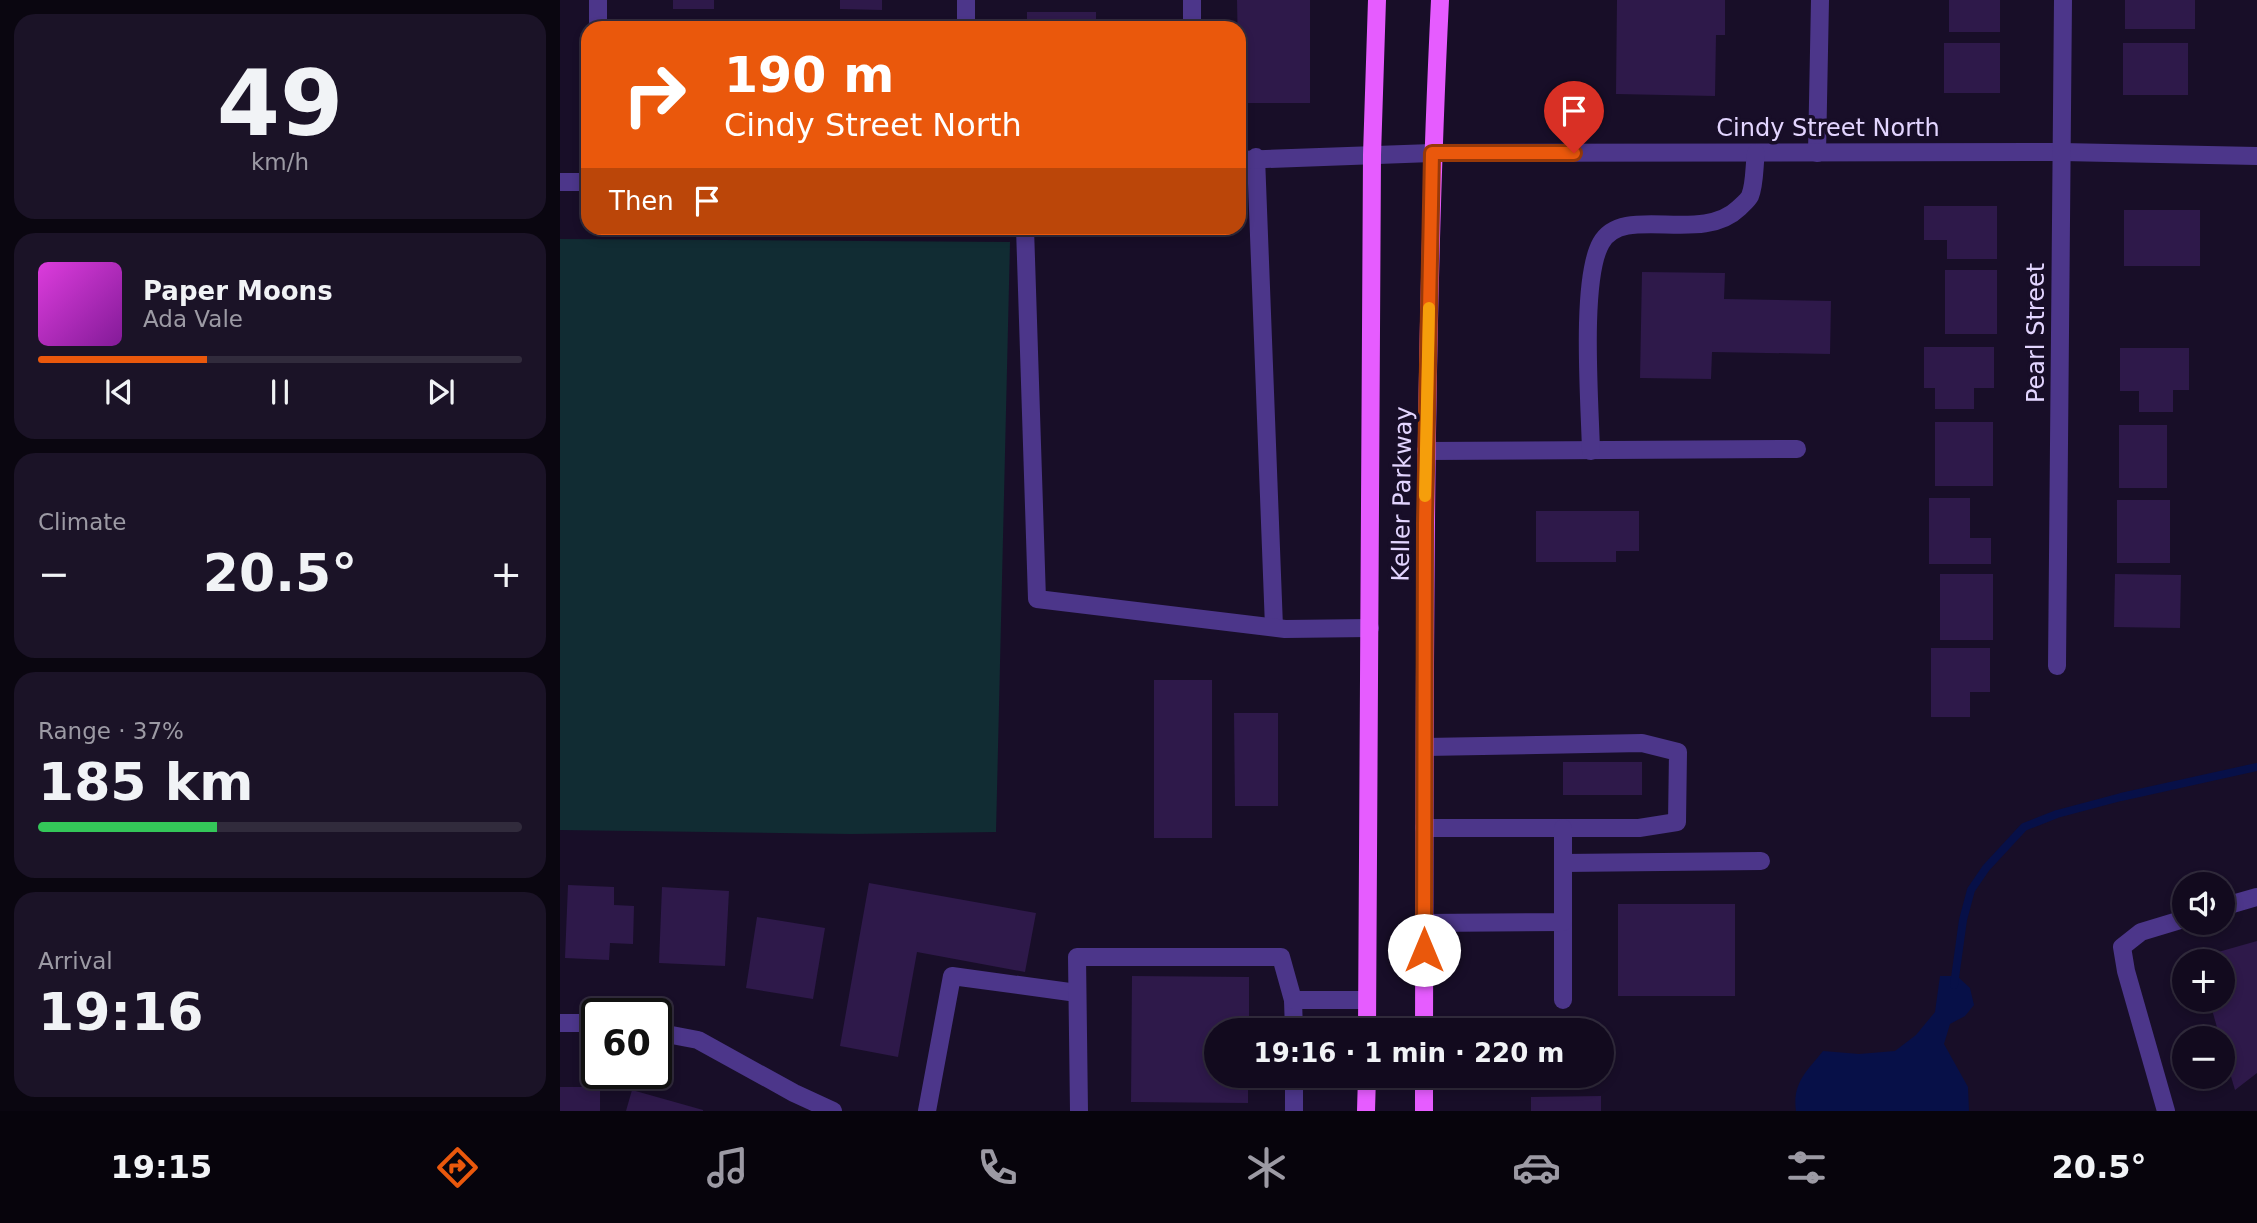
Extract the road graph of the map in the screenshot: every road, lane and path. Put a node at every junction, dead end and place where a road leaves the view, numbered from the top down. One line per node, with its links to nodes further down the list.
1 (598, 0): 8 (street)
2 (966, 0): 9 (street)
3 (1192, 0): 10 (street)
4 (1377, 0): 15 (main road, Keller Parkway)
5 (1440, 0): 12 (main road, Keller Parkway)
6 (1820, 0): 14 (street)
7 (2063, 0): 11 (street, Pearl Street)
8 (598, 21)
9 (966, 21)
10 (1192, 21)
11 (2062, 152): 14 (street, Cindy Street North); 16 (street, Cindy Street North); 26 (street, Pearl Street)
12 (1432, 153): 13 (street, Cindy Street North); 15 (street, Cindy Street North); 22 (main road, Keller Parkway)
13 (1756, 153): 14 (street, Cindy Street North); 23 (street)
14 (1817, 153)
15 (1372, 155): 17 (street, Cindy Street North); 25 (main road, Keller Parkway)
16 (2257, 156)
17 (1247, 158): 24 (street)
18 (560, 182): 19 (street)
19 (581, 182)
20 (1025, 235): 24 (street)
21 (1797, 449): 23 (street)
22 (1426, 451): 23 (street); 27 (main road, Keller Parkway)
23 (1591, 451)
24 (1274, 627): 25 (street)
25 (1370, 628): 39 (main road, Keller Parkway)
26 (2057, 666)
27 (1425, 747): 28 (main road, Keller Parkway); 29 (street)
28 (1424, 828): 29 (street); 35 (main road, Keller Parkway)
29 (1563, 828): 31 (street)
30 (1761, 861): 31 (street)
31 (1563, 863): 34 (street)
32 (2257, 897): 33 (street)
33 (2235, 903)
34 (1563, 922): 35 (street); 40 (street)
35 (1424, 923): 43 (main road, Keller Parkway)
36 (2172, 923): 56 (street)
37 (1077, 993): 38 (street); 51 (street); 52 (street)
38 (1293, 1000): 39 (street); 41 (street)
39 (1367, 1000): 42 (main road, Keller Parkway)
40 (1563, 1000)
41 (1294, 1018)
42 (1367, 1018)
43 (1424, 1018)
44 (560, 1023): 45 (street)
45 (581, 1023)
46 (672, 1035): 50 (street)
47 (1294, 1088): 53 (street)
48 (1367, 1088): 54 (main road)
49 (1424, 1088): 55 (main road)
50 (833, 1111)
51 (927, 1111)
52 (1079, 1111)
53 (1294, 1111)
54 (1366, 1111)
55 (1424, 1111)
56 (2166, 1111)

